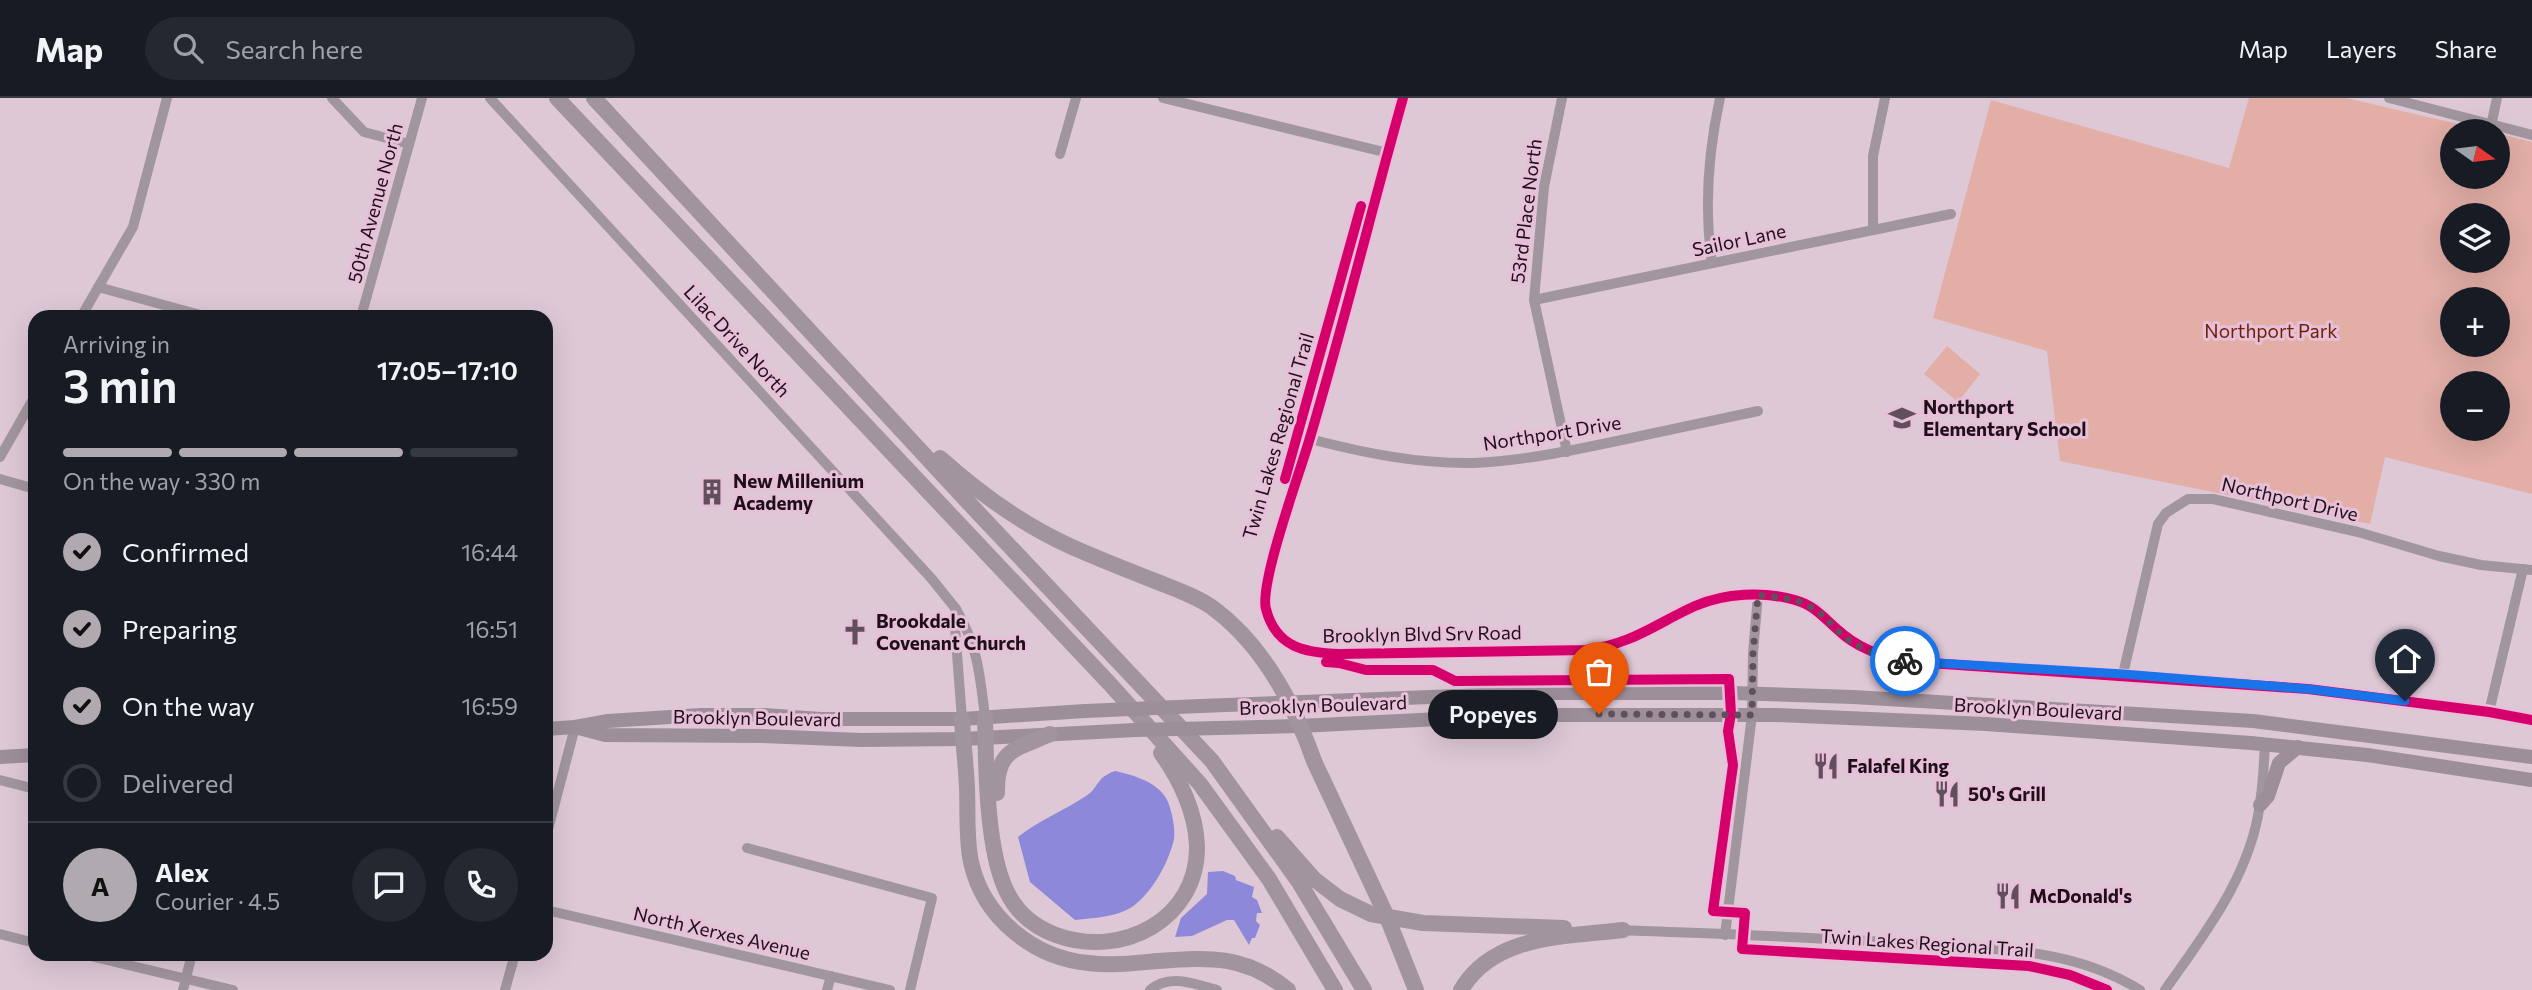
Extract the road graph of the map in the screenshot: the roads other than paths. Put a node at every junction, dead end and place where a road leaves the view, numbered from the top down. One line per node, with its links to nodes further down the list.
1 (167, 98): 25 (street)
2 (332, 98): 19 (street)
3 (422, 98): 19 (street, 50th Avenue North)
4 (490, 98): 40 (street, Lilac Drive North)
5 (557, 98): 42 (highway)
6 (594, 98): 31 (highway)
7 (1076, 98): 21 (street)
8 (1163, 98): 20 (street)
9 (1403, 98): 20 (street)
10 (1562, 98): 26 (street, 53rd Place North)
11 (1720, 98): 24 (street)
12 (1885, 98): 23 (street)
13 (2389, 98): 15 (street)
14 (2497, 98): 16 (street)
15 (2468, 119)
16 (2492, 119)
17 (2510, 130): 18 (street)
18 (2532, 135)
19 (409, 144): 29 (street, 50th Avenue North)
20 (1388, 153): 33 (street)
21 (1060, 154)
22 (1951, 214): 23 (street, Sailor Lane)
23 (1873, 230): 24 (street, Sailor Lane)
24 (1712, 263): 26 (street, Sailor Lane)
25 (98, 287): 27 (street); 28 (street)
26 (1534, 300): 34 (street, 53rd Place North)
27 (85, 310)
28 (182, 310)
29 (363, 310)
30 (28, 408): 35 (street)
31 (883, 408): 44 (highway); 62 (highway)
32 (1758, 411): 34 (street, Northport Drive)
33 (1310, 439): 34 (street, Northport Drive); 39 (street, Brooklyn Blvd Srv Road)
34 (1567, 452)
35 (0, 457)
36 (0, 479): 37 (street)
37 (28, 487)
38 (2527, 570): 41 (street, Northport Drive); 45 (street)
39 (1758, 595): 41 (street, Brooklyn Blvd Srv Road); 43 (street)
40 (956, 609): 47 (street, Lilac Drive North); 48 (street)
41 (2123, 674): 45 (street, Brooklyn Blvd Srv Road)
42 (1109, 683): 69 (highway); 90 (highway)
43 (1752, 694): 44 (main road, Brooklyn Boulevard); 46 (street); 53 (main road, Brooklyn Boulevard)
44 (1288, 702): 47 (main road, Brooklyn Boulevard, bridge); 50 (highway)
45 (2489, 712): 49 (street, Brooklyn Blvd Srv Road)
46 (1752, 715): 50 (main road, Brooklyn Boulevard); 57 (main road, Brooklyn Boulevard); 75 (street)
47 (985, 717): 48 (main road, Brooklyn Boulevard); 55 (highway)
48 (962, 719): 51 (main road, Brooklyn Boulevard); 56 (highway)
49 (2532, 720)
50 (1299, 726): 54 (main road, Brooklyn Boulevard, bridge); 71 (highway)
51 (575, 727): 52 (main road, Brooklyn Boulevard); 56 (main road, Brooklyn Boulevard); 67 (street)
52 (553, 729)
53 (2338, 730): 57 (main road); 61 (main road, Brooklyn Boulevard)
54 (1050, 734): 55 (main road, Brooklyn Boulevard); 69 (highway)
55 (985, 738): 56 (main road, Brooklyn Boulevard); 69 (highway)
56 (963, 739): 89 (highway)
57 (2265, 744): 58 (main road, Brooklyn Boulevard); 66 (street)
58 (2298, 747): 64 (main road, Brooklyn Boulevard); 66 (main road)
59 (28, 755): 60 (main road)
60 (0, 757)
61 (2532, 757)
62 (1212, 761): 71 (highway); 91 (highway)
63 (0, 780): 65 (street)
64 (2532, 780)
65 (28, 787)
66 (2260, 805): 95 (street)
67 (553, 810)
68 (747, 848): 86 (street)
69 (999, 872)
70 (553, 912): 80 (street, North Xerxes Avenue)
71 (1387, 917): 72 (highway); 92 (highway)
72 (1564, 928): 73 (street)
73 (1623, 930): 75 (street); 93 (highway)
74 (0, 934): 76 (street)
75 (1725, 935): 94 (street)
76 (28, 941)
77 (106, 961): 81 (street)
78 (190, 961): 81 (street)
79 (513, 961): 83 (street)
80 (831, 976): 84 (street); 85 (street, North Xerxes Avenue)
81 (184, 984): 82 (street)
82 (233, 990)
83 (505, 990)
84 (827, 990)
85 (890, 990)
86 (910, 990)
87 (1150, 990): 88 (street)
88 (1217, 990)
89 (1288, 990)
90 (1335, 990)
91 (1364, 990)
92 (1416, 990)
93 (1461, 990)
94 (2140, 990)
95 (2165, 990)

